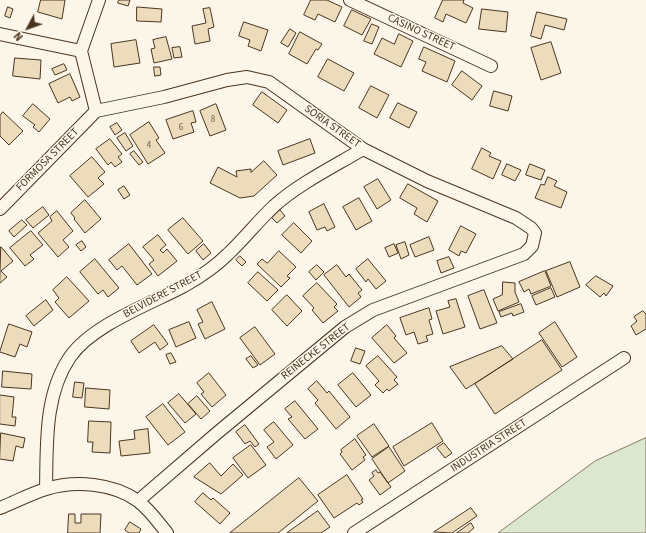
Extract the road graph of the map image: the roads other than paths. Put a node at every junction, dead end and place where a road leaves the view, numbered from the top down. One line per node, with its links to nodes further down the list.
1 (99, 0): 4 (street)
2 (350, 0): 5 (street, CASINO STREET)
3 (0, 34): 4 (street)
4 (82, 51): 6 (street)
5 (491, 66)
6 (96, 111): 7 (street, SORIA STREET); 8 (street, FORMOSA STREET)
7 (362, 149): 9 (street, SORIA STREET); 11 (street, BELVIDERE STREET)
8 (0, 208)
9 (524, 254): 12 (street, REINECKE STREET)
10 (624, 358): 15 (street, INDUSTRIA STREET)
11 (46, 489): 12 (street); 13 (street)
12 (138, 501): 14 (street)
13 (0, 508)
14 (167, 533)
15 (354, 533)

